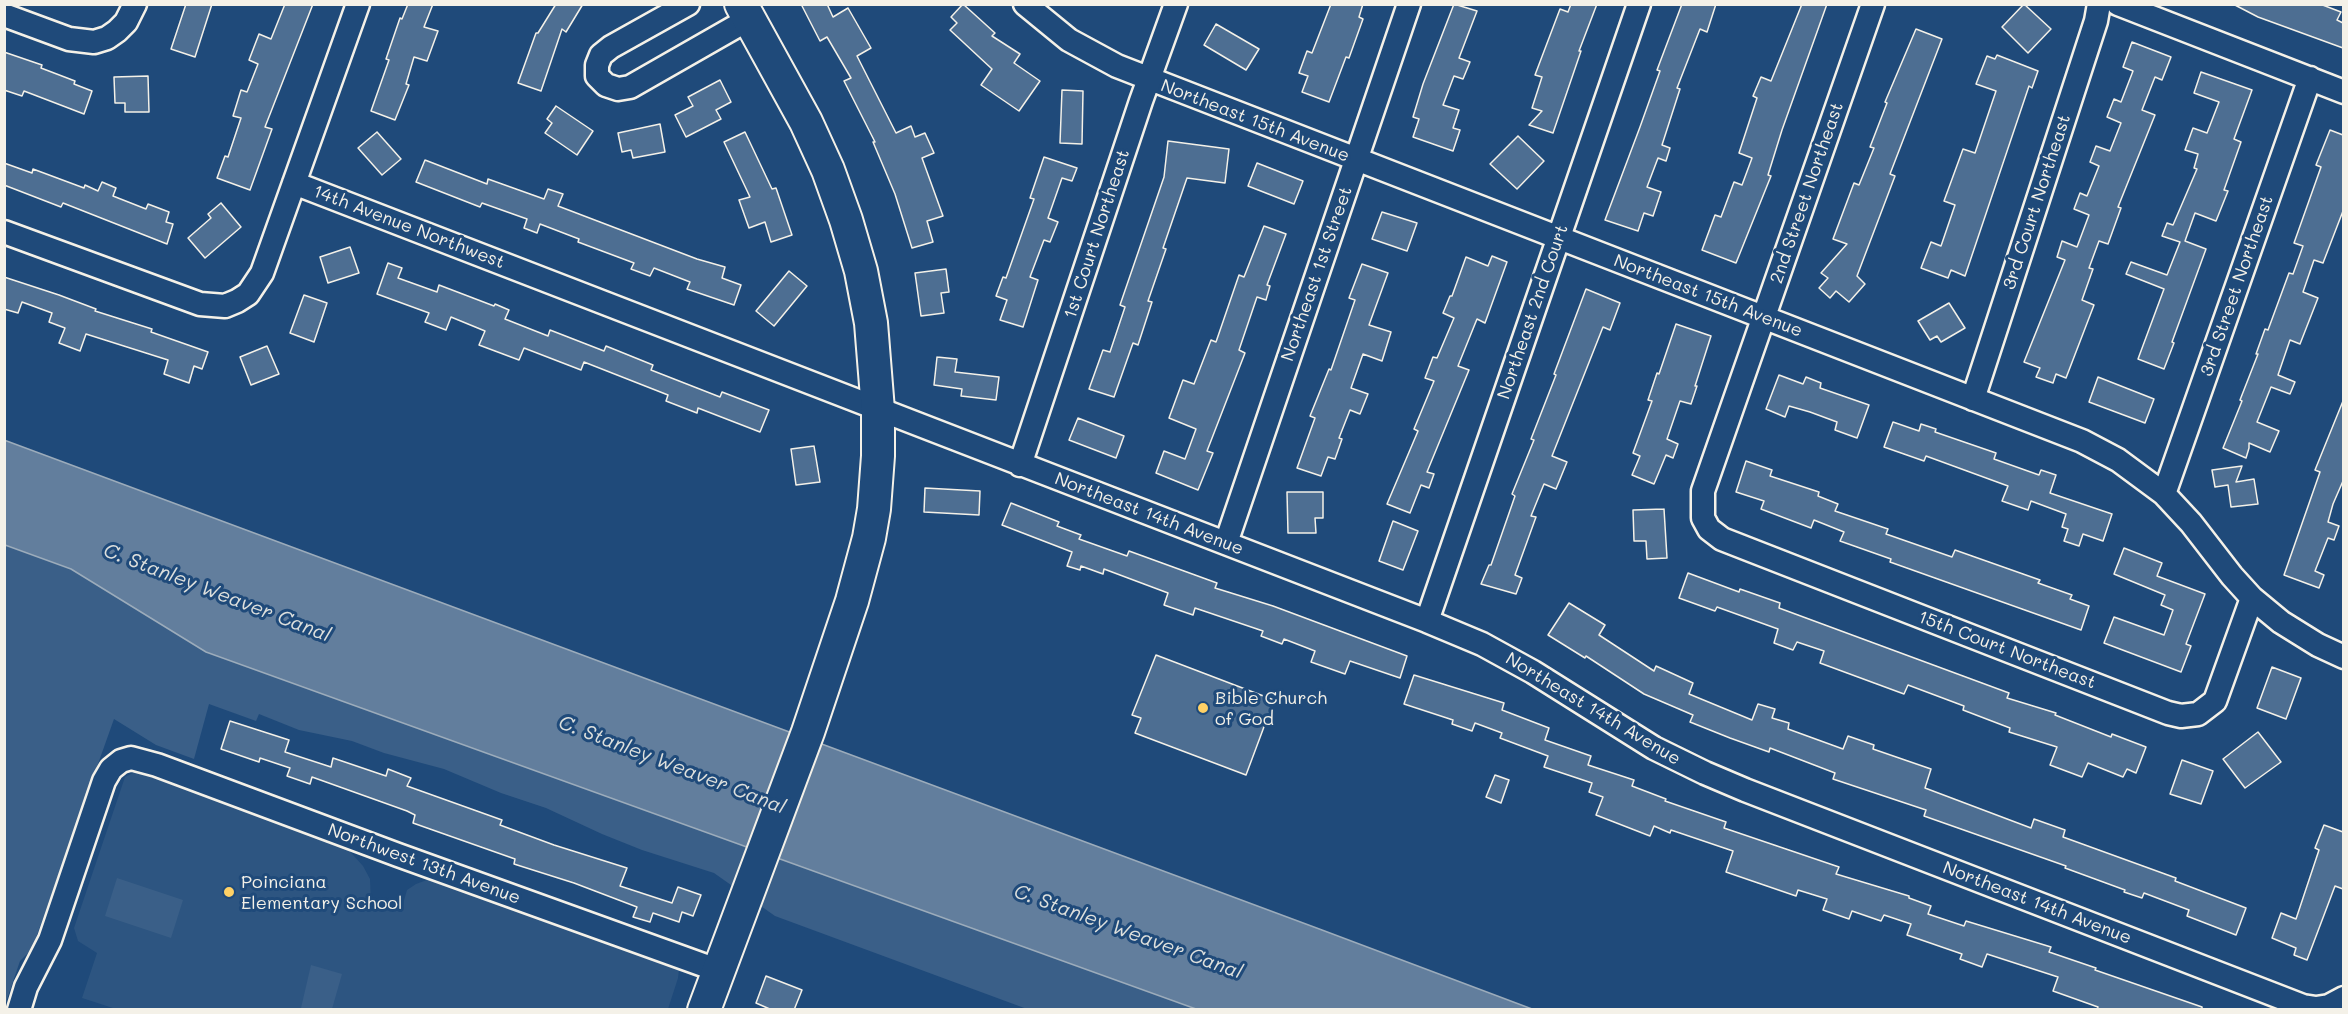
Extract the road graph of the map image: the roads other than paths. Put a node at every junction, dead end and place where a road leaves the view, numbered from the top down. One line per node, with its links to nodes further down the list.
1 (135, 4): 12 (street)
2 (358, 4): 17 (street)
3 (688, 4): 11 (street)
4 (1025, 4): 14 (street, Northeast 15th Avenue)
5 (1176, 4): 14 (street, 1st Court Northeast)
6 (1409, 4): 16 (street, Northeast 1st Street)
7 (1639, 4): 19 (street, Northeast 2nd Court)
8 (1873, 4): 20 (street, 2nd Street Northeast)
9 (2099, 4): 21 (street, 3rd Court Northeast)
10 (2118, 4): 13 (street)
11 (745, 12): 22 (street)
12 (4, 15)
13 (2310, 78): 15 (street); 24 (street, 3rd Street Northeast)
14 (1150, 80): 16 (street, Northeast 15th Avenue); 23 (street, 1st Court Northeast)
15 (2343, 92)
16 (1355, 160): 19 (street, Northeast 15th Avenue); 26 (street, Northeast 1st Street)
17 (294, 183): 18 (street, 14th Avenue Northwest); 22 (street, 14th Avenue Northwest)
18 (4, 232)
19 (1559, 238): 20 (street, Northeast 15th Avenue); 28 (street, Northeast 2nd Court)
20 (1764, 318): 21 (street, Northeast 15th Avenue); 25 (street, 2nd Street Northeast)
21 (1972, 399): 24 (street, Northeast 15th Avenue)
22 (879, 410): 23 (street, Northeast 14th Avenue); 30 (street)
23 (1020, 465): 26 (street, Northeast 14th Avenue)
24 (2163, 494): 27 (street, Northeast 15th Avenue)
25 (1703, 518): 27 (street, 15th Court Northeast)
26 (1226, 543): 28 (street, Northeast 14th Avenue)
27 (2252, 598): 29 (street, Northeast 15th Avenue)
28 (1427, 621): 31 (street, Northeast 14th Avenue)
29 (2343, 653)
30 (717, 970): 32 (street, Northwest 13th Avenue); 33 (street)
31 (2343, 999)
32 (19, 1010)
33 (704, 1010)

